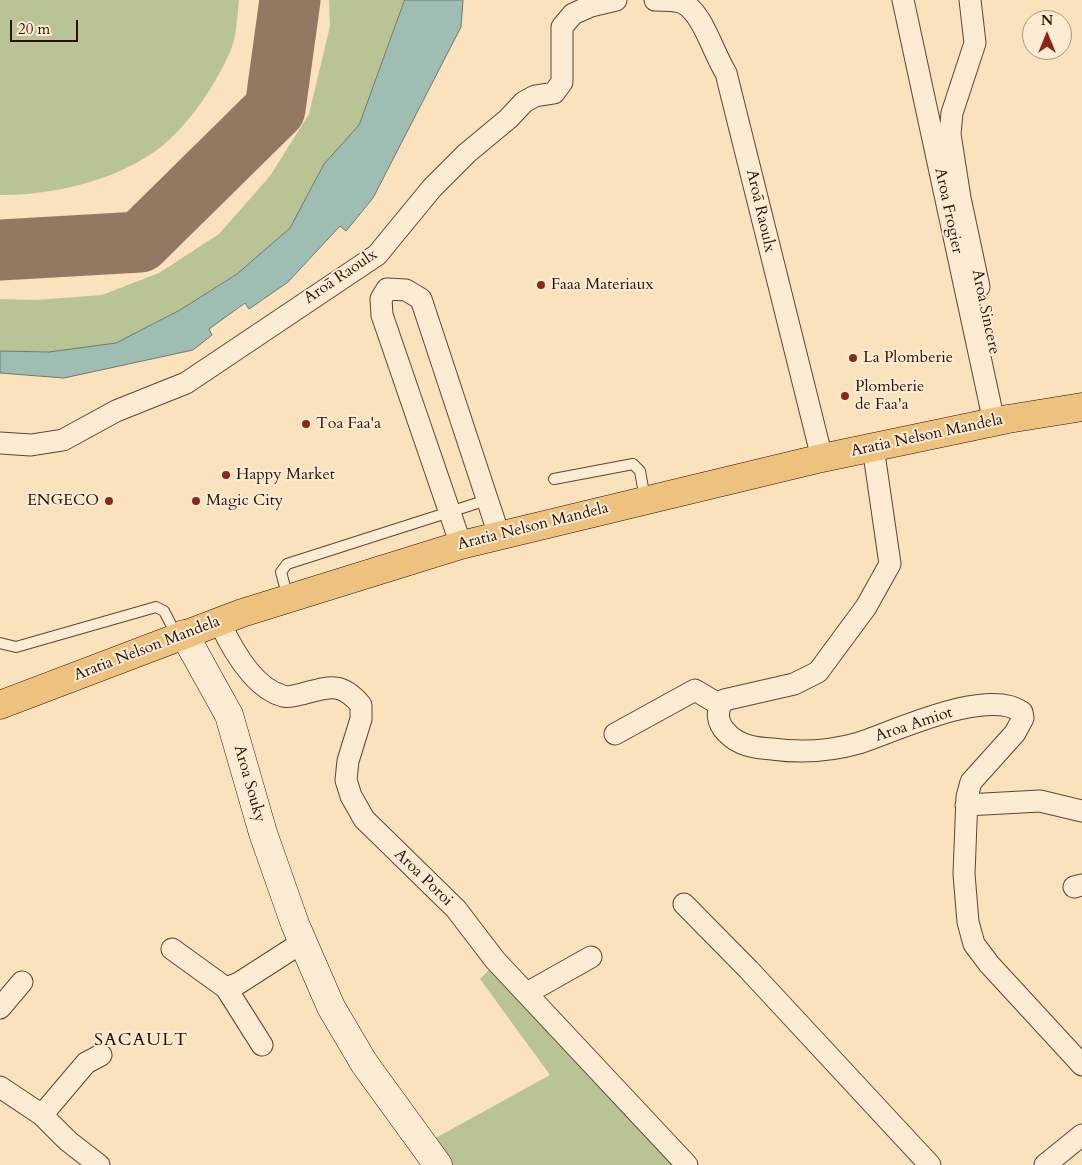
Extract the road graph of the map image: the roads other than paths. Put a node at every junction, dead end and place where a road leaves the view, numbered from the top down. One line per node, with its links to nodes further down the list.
1 (616, 0): 5 (street, Aroā Raoulx)
2 (655, 0): 11 (street, Aroā Raoulx)
3 (903, 0): 8 (street, Aroa Frogier)
4 (970, 0): 8 (street, Aroa Sincere)
5 (377, 255): 6 (street); 9 (street, Aroā Raoulx)
6 (387, 289): 13 (street); 15 (street)
7 (1082, 407): 8 (main road, Aratia Nelson Mandela)
8 (1001, 420): 10 (main road, Aratia Nelson Mandela)
9 (0, 443)
10 (873, 448): 11 (main road, Aratia Nelson Mandela); 23 (street)
11 (822, 458): 14 (main road, Aratia Nelson Mandela)
12 (554, 479): 14 (lane)
13 (487, 500): 15 (lane); 16 (street)
14 (645, 500): 16 (main road, Aratia Nelson Mandela)
15 (450, 511): 17 (street); 18 (lane)
16 (499, 534): 17 (main road, Aratia Nelson Mandela)
17 (461, 545): 18 (main road, Aratia Nelson Mandela)
18 (288, 598): 19 (main road, Aratia Nelson Mandela)
19 (218, 621): 20 (main road, Aratia Nelson Mandela); 33 (street, Aroa Poroi)
20 (181, 635): 21 (lane); 22 (main road, Aratia Nelson Mandela); 28 (street, Aroa Souky)
21 (0, 643)
22 (0, 705)
23 (720, 705): 24 (street); 25 (street, Aroa Amiot)
24 (616, 734)
25 (966, 805): 26 (street); 37 (street, Aroa Amiot)
26 (1082, 811)
27 (684, 904): 44 (street)
28 (302, 939): 32 (street); 42 (street, Aroa Souky)
29 (172, 949): 32 (street)
30 (591, 957): 33 (street)
31 (22, 982): 34 (street)
32 (226, 988): 35 (street)
33 (527, 993): 43 (street, Aroa Poroi)
34 (0, 1008)
35 (262, 1045)
36 (101, 1055): 39 (street)
37 (1082, 1065)
38 (0, 1087): 39 (street)
39 (42, 1115): 41 (street)
40 (1082, 1135): 45 (street)
41 (99, 1165)
42 (438, 1165)
43 (688, 1165)
44 (930, 1165)
45 (1045, 1165)

